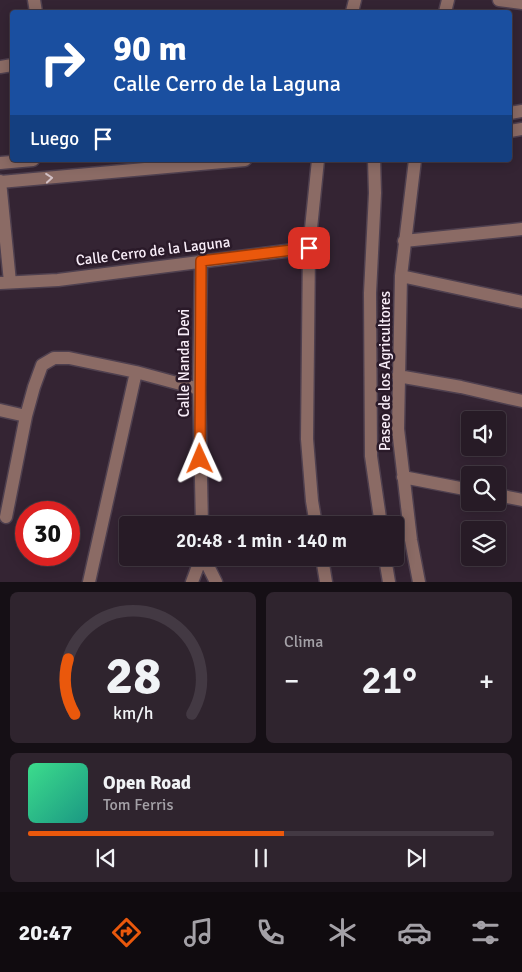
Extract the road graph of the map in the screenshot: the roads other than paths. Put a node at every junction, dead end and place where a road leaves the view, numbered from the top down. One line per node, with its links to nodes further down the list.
1 (499, 0): 2 (street)
2 (522, 3)
3 (223, 162): 7 (street, one-way to 3)
4 (318, 162): 10 (street)
5 (374, 162): 27 (street)
6 (416, 162): 9 (street, Paseo de los Agricultores)
7 (0, 182): 13 (street)
8 (522, 229): 9 (street)
9 (404, 241): 12 (street, Paseo de los Agricultores)
10 (309, 248): 11 (street, Calle Cerro de la Laguna); 26 (street)
11 (201, 261): 13 (street, Calle Cerro de la Laguna); 17 (street, Calle Nanda Devi)
12 (401, 276): 14 (street); 16 (street, Paseo de los Agricultores)
13 (5, 282)
14 (522, 302)
15 (136, 372): 17 (street); 20 (street); 33 (street)
16 (398, 376): 18 (street); 21 (street, Paseo de los Agricultores)
17 (200, 389): 25 (street, Calle Nanda Devi)
18 (522, 401)
19 (0, 410): 20 (street)
20 (26, 416): 28 (street)
21 (402, 477): 22 (street); 38 (street, Paseo de los Agricultores)
22 (461, 488)
23 (506, 497): 24 (street)
24 (522, 500)
25 (202, 516)
26 (314, 516)
27 (380, 516)
28 (6, 517)
29 (199, 566): 34 (street)
30 (207, 566): 35 (street)
31 (323, 566): 36 (street)
32 (386, 566): 37 (street)
33 (89, 582)
34 (192, 582)
35 (216, 582)
36 (326, 582)
37 (388, 582)
38 (419, 582)

